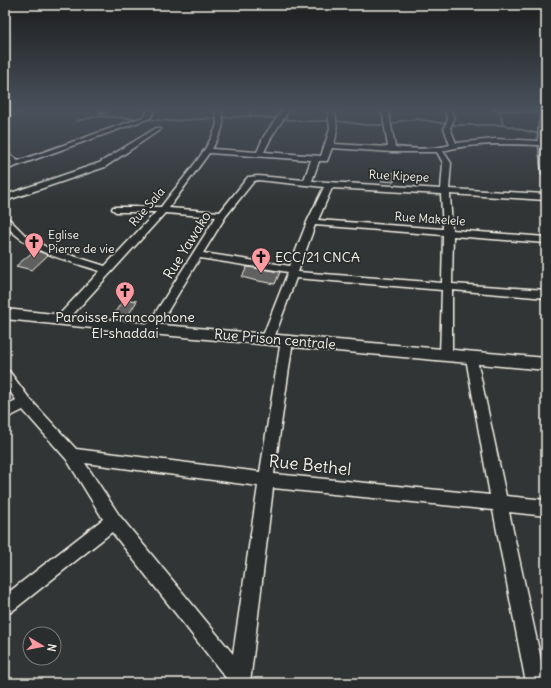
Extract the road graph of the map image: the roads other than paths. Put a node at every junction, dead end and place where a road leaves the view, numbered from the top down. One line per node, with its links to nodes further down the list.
1 (82, 141): 19 (street)
2 (139, 141): 27 (street)
3 (213, 141): 14 (street, Rue Sala)
4 (266, 141): 16 (street)
5 (331, 141): 11 (street)
6 (391, 141): 12 (street)
7 (452, 141): 10 (street)
8 (494, 141): 10 (street)
9 (542, 141): 18 (street)
10 (454, 145): 13 (street)
11 (330, 146): 12 (street); 17 (street)
12 (392, 150): 13 (street)
13 (439, 150): 25 (street)
14 (207, 151): 16 (street); 29 (street, Rue Sala)
15 (5, 153): 19 (street)
16 (260, 154): 17 (street)
17 (316, 158): 23 (street)
18 (545, 163): 21 (street)
19 (17, 164): 20 (street)
20 (5, 168)
21 (546, 173)
22 (251, 178): 23 (street, Rue Kipepe); 30 (street, Rue Yawako)
23 (307, 182): 24 (street, Rue Kipepe)
24 (329, 185): 25 (street, Rue Kipepe); 32 (street)
25 (445, 190): 26 (street, Rue Kipepe); 33 (street)
26 (546, 197)
27 (5, 198)
28 (116, 209): 29 (street)
29 (163, 210): 30 (street); 36 (street, Rue Sala)
30 (222, 215): 35 (street, Rue Yawako)
31 (5, 220): 36 (street)
32 (312, 222): 33 (street, Rue Makelele); 37 (street)
33 (448, 233): 34 (street, Rue Makelele); 38 (street)
34 (546, 240)
35 (197, 255): 37 (street); 42 (street, Rue Yawako)
36 (106, 270): 41 (street, Rue Sala)
37 (293, 273): 38 (street); 43 (street)
38 (447, 287): 39 (street); 45 (street)
39 (546, 294)
40 (5, 314): 41 (street, Rue Prison centrale)
41 (62, 319): 42 (street, Rue Prison centrale)
42 (151, 329): 43 (street, Rue Prison centrale)
43 (268, 338): 44 (street, Rue Prison centrale)
44 (287, 340): 45 (street, Rue Prison centrale); 52 (street)
45 (446, 355): 46 (street, Rue Prison centrale)
46 (472, 358): 47 (street, Rue Prison centrale); 53 (street)
47 (546, 364)
48 (5, 374): 49 (street)
49 (24, 402): 50 (street); 51 (street)
50 (5, 414)
51 (72, 455): 52 (street, Rue Bethel); 55 (street)
52 (266, 480): 53 (street, Rue Bethel); 57 (street)
53 (499, 502): 54 (street, Rue Bethel); 58 (street)
54 (546, 508)
55 (113, 521): 56 (street); 57 (street)
56 (5, 606)
57 (240, 681)
58 (536, 683)

